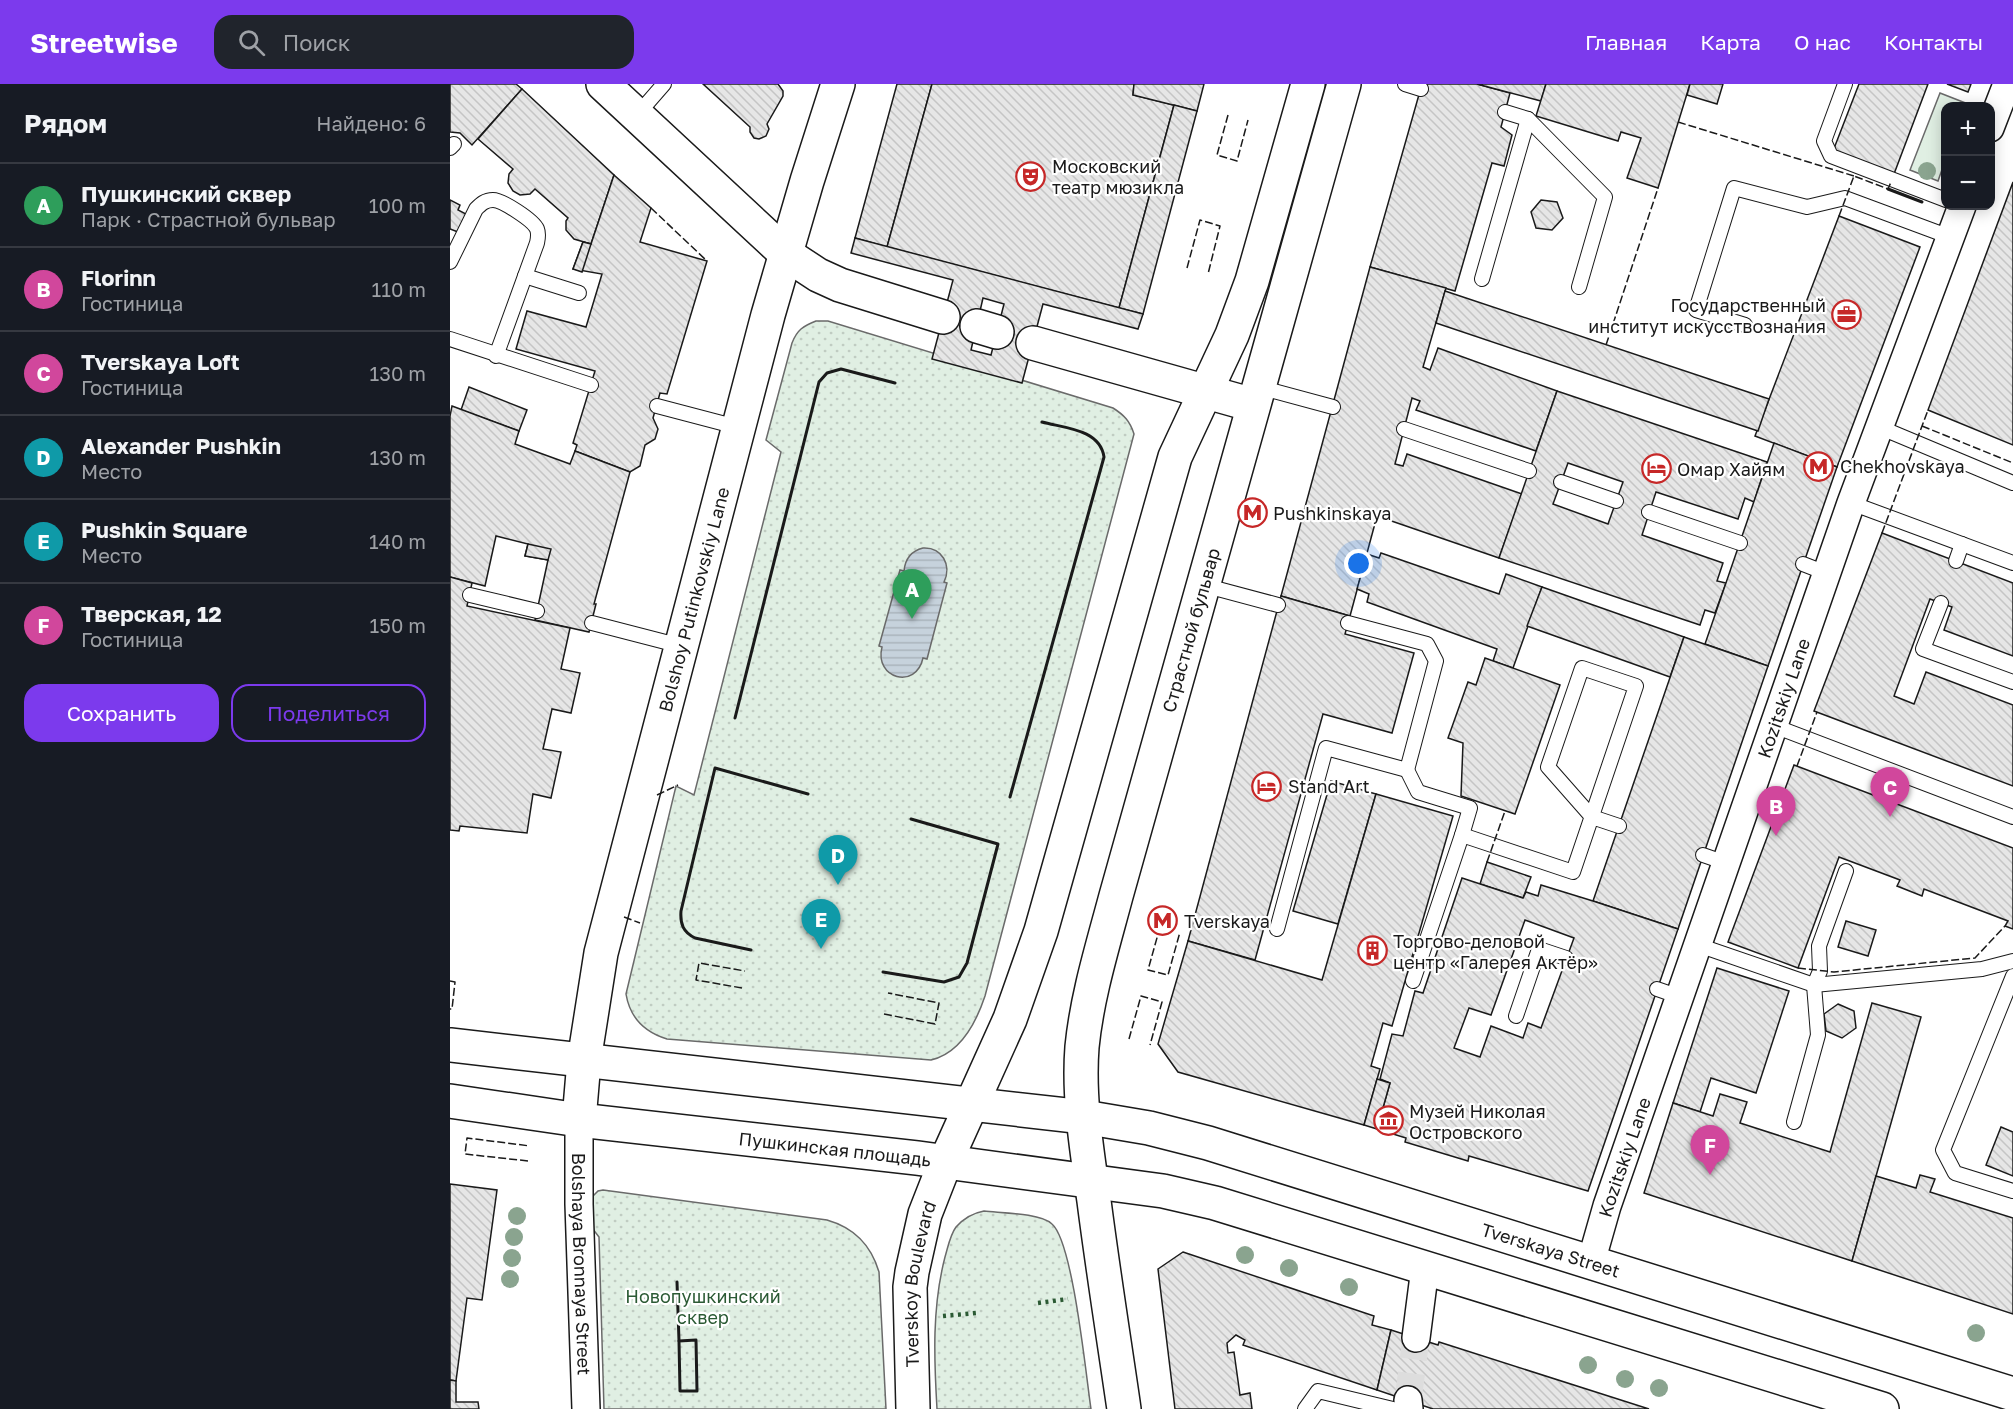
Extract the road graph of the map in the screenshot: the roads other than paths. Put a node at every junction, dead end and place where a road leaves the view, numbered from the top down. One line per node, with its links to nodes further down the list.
1 (603, 84): 11 (main road)
2 (664, 84): 11 (lane)
3 (838, 84): 17 (main road, Bolshoy Putinkovskiy Lane)
4 (1308, 84): 29 (main road)
5 (1344, 84): 30 (main road, Страстной бульвар)
6 (1405, 84): 9 (lane)
7 (1845, 84): 14 (lane)
8 (2007, 84): 12 (street)
9 (1421, 88)
10 (1505, 112): 13 (lane)
11 (636, 115): 17 (main road)
12 (1995, 115)
13 (1528, 119): 20 (lane); 21 (lane)
14 (1941, 198)
15 (1960, 210): 16 (street, Kozitskiy Lane)
16 (1950, 237): 24 (lane); 34 (street, Kozitskiy Lane)
17 (786, 254): 23 (main road); 33 (main road, Bolshoy Putinkovskiy Lane)
18 (450, 262): 19 (lane)
19 (525, 276): 22 (lane); 27 (lane)
20 (1482, 279)
21 (1579, 287)
22 (579, 293)
23 (943, 317)
24 (1745, 325)
25 (450, 339): 27 (lane)
26 (1033, 343): 29 (main road)
27 (496, 356): 28 (lane)
28 (591, 385)
29 (1205, 392): 30 (main road); 73 (main road)
30 (1255, 396): 32 (lane); 46 (main road, Страстной бульвар)
31 (657, 406): 33 (lane)
32 (1333, 408)
33 (737, 427): 53 (main road, Bolshoy Putinkovskiy Lane)
34 (1879, 427): 38 (lane); 40 (street, Kozitskiy Lane)
35 (1404, 429): 36 (lane)
36 (1529, 471)
37 (1561, 482): 39 (lane)
38 (2013, 483)
39 (1616, 501)
40 (1851, 503): 43 (lane); 55 (street, Kozitskiy Lane)
41 (1649, 512): 42 (lane)
42 (1740, 543)
43 (1962, 544): 44 (lane); 45 (lane)
44 (1956, 561)
45 (2013, 563)
46 (1203, 585): 49 (lane); 74 (main road, Страстной бульвар)
47 (470, 595): 50 (lane)
48 (1941, 603): 54 (lane)
49 (1278, 605)
50 (537, 611)
51 (592, 623): 53 (lane)
52 (1348, 623): 56 (lane)
53 (681, 646): 71 (main road, Bolshoy Putinkovskiy Lane)
54 (2013, 682)
55 (1774, 726): 58 (lane); 63 (street, Kozitskiy Lane)
56 (1407, 770): 60 (lane); 62 (lane)
57 (1592, 817): 57 (lane); 59 (lane); 60 (lane)
58 (2013, 817)
59 (1619, 826)
60 (1462, 835): 67 (lane)
61 (1846, 871): 68 (lane)
62 (1277, 929)
63 (1698, 945): 68 (lane); 80 (street, Kozitskiy Lane)
64 (1566, 958): 69 (lane)
65 (2013, 961): 68 (lane)
66 (2013, 976): 79 (lane)
67 (1413, 981)
68 (1814, 985): 76 (lane)
69 (1516, 1016)
70 (450, 1045): 71 (main road)
71 (584, 1061): 73 (main road); 75 (main road, Bolshoy Putinkovskiy Lane)
72 (450, 1101): 75 (main road)
73 (972, 1104): 74 (main road); 77 (main road, Tverskoy Boulevard)
74 (1084, 1117): 78 (main road, Страстной бульвар); 80 (main road, Tverskaya Street)
75 (579, 1120): 77 (main road, Пушкинская площадь); 85 (street, Bolshaya Bronnaya Street)
76 (1794, 1122)
77 (945, 1163): 78 (main road, Пушкинская площадь); 86 (main road, Tverskoy Boulevard)
78 (1091, 1182): 81 (main road); 87 (main road)
79 (2013, 1191)
80 (1591, 1262): 83 (main road, Tverskaya Street)
81 (1425, 1268): 82 (street); 89 (main road)
82 (1416, 1338)
83 (2013, 1394)
84 (1403, 1406): 88 (lane)
85 (586, 1409)
86 (913, 1409)
87 (1124, 1409)
88 (1305, 1409)
89 (1882, 1409)

